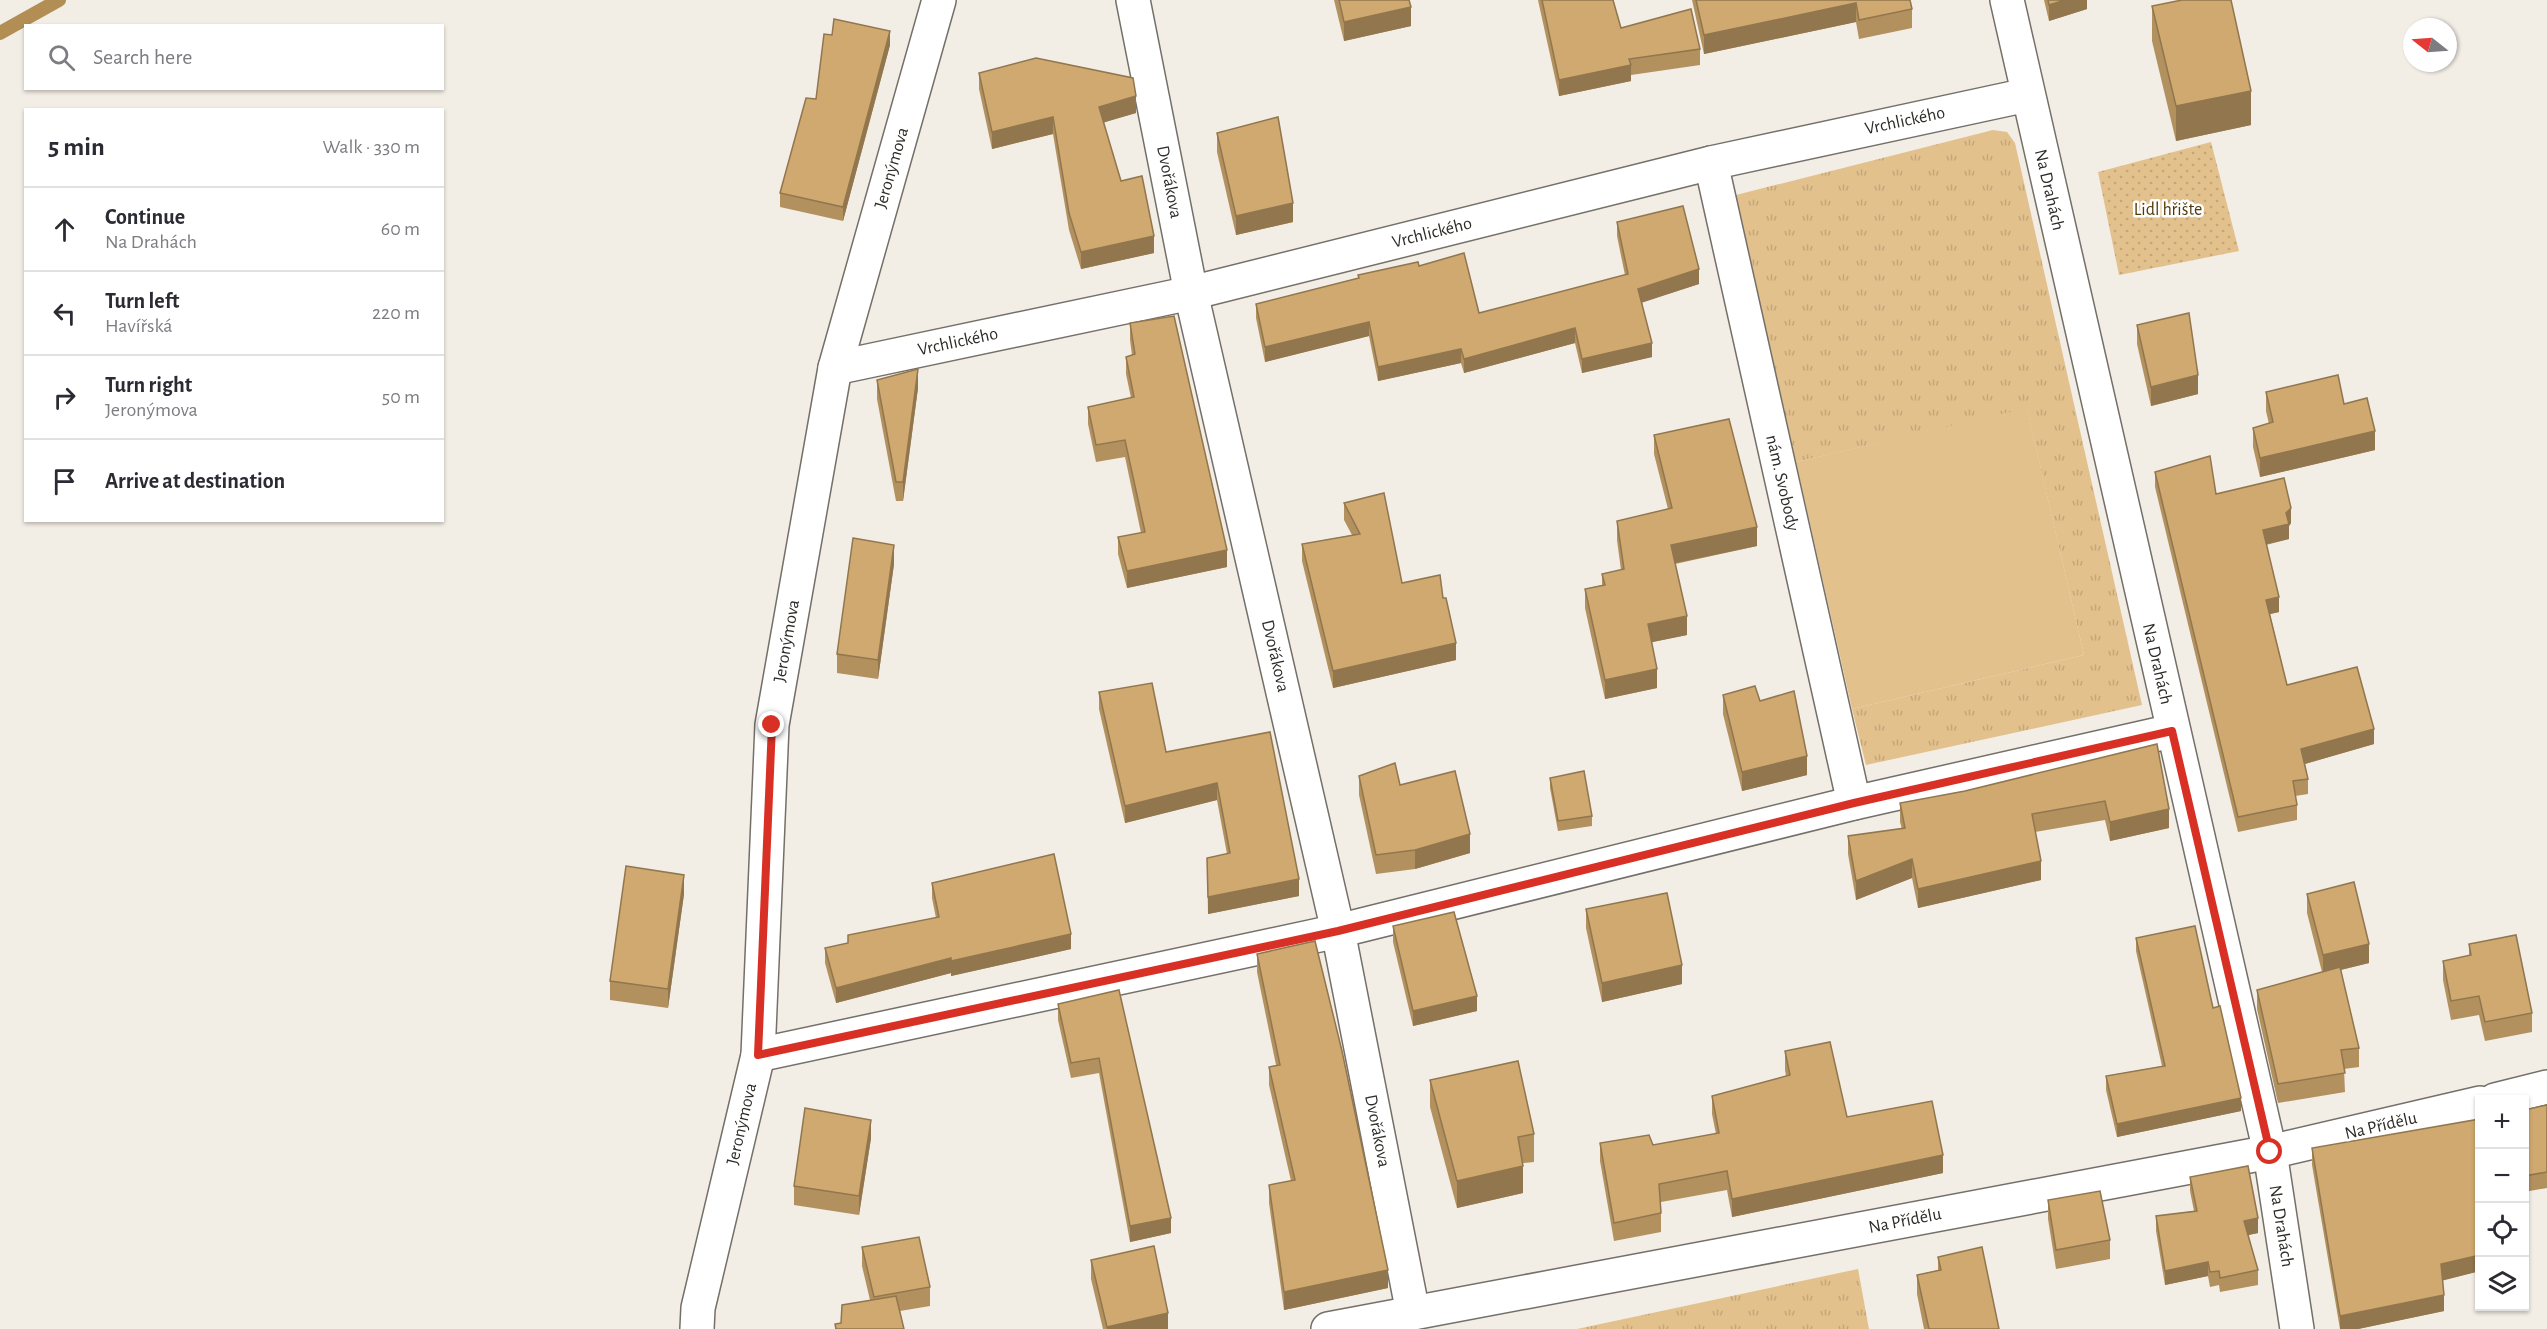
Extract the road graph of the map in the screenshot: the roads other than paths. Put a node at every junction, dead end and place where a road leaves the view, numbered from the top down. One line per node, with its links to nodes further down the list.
1 (939, 0): 7 (street, Jeronýmova)
2 (1133, 0): 6 (street, Dvořákova)
3 (2007, 0): 4 (street, Na Drahách)
4 (2027, 95): 5 (street, Vrchlického); 8 (street, Na Drahách)
5 (1711, 163): 6 (street, Vrchlického); 9 (street, nám. Svobody)
6 (1191, 293): 7 (street, Vrchlického); 10 (street, Dvořákova)
7 (835, 368): 11 (street, Jeronýmova)
8 (2172, 731): 9 (street); 15 (street, Na Drahách)
9 (1854, 803): 10 (street)
10 (1338, 931): 11 (street); 16 (street, Dvořákova)
11 (758, 1055): 17 (street, Jeronýmova)
12 (2547, 1088): 13 (street)
13 (2517, 1095)
14 (2475, 1104): 15 (street, Na Přídělu)
15 (2270, 1152): 16 (street, Na Přídělu); 19 (street, Na Drahách)
16 (1413, 1313): 18 (street, Na Přídělu)
17 (697, 1329)
18 (1328, 1329)
19 (2297, 1329)

